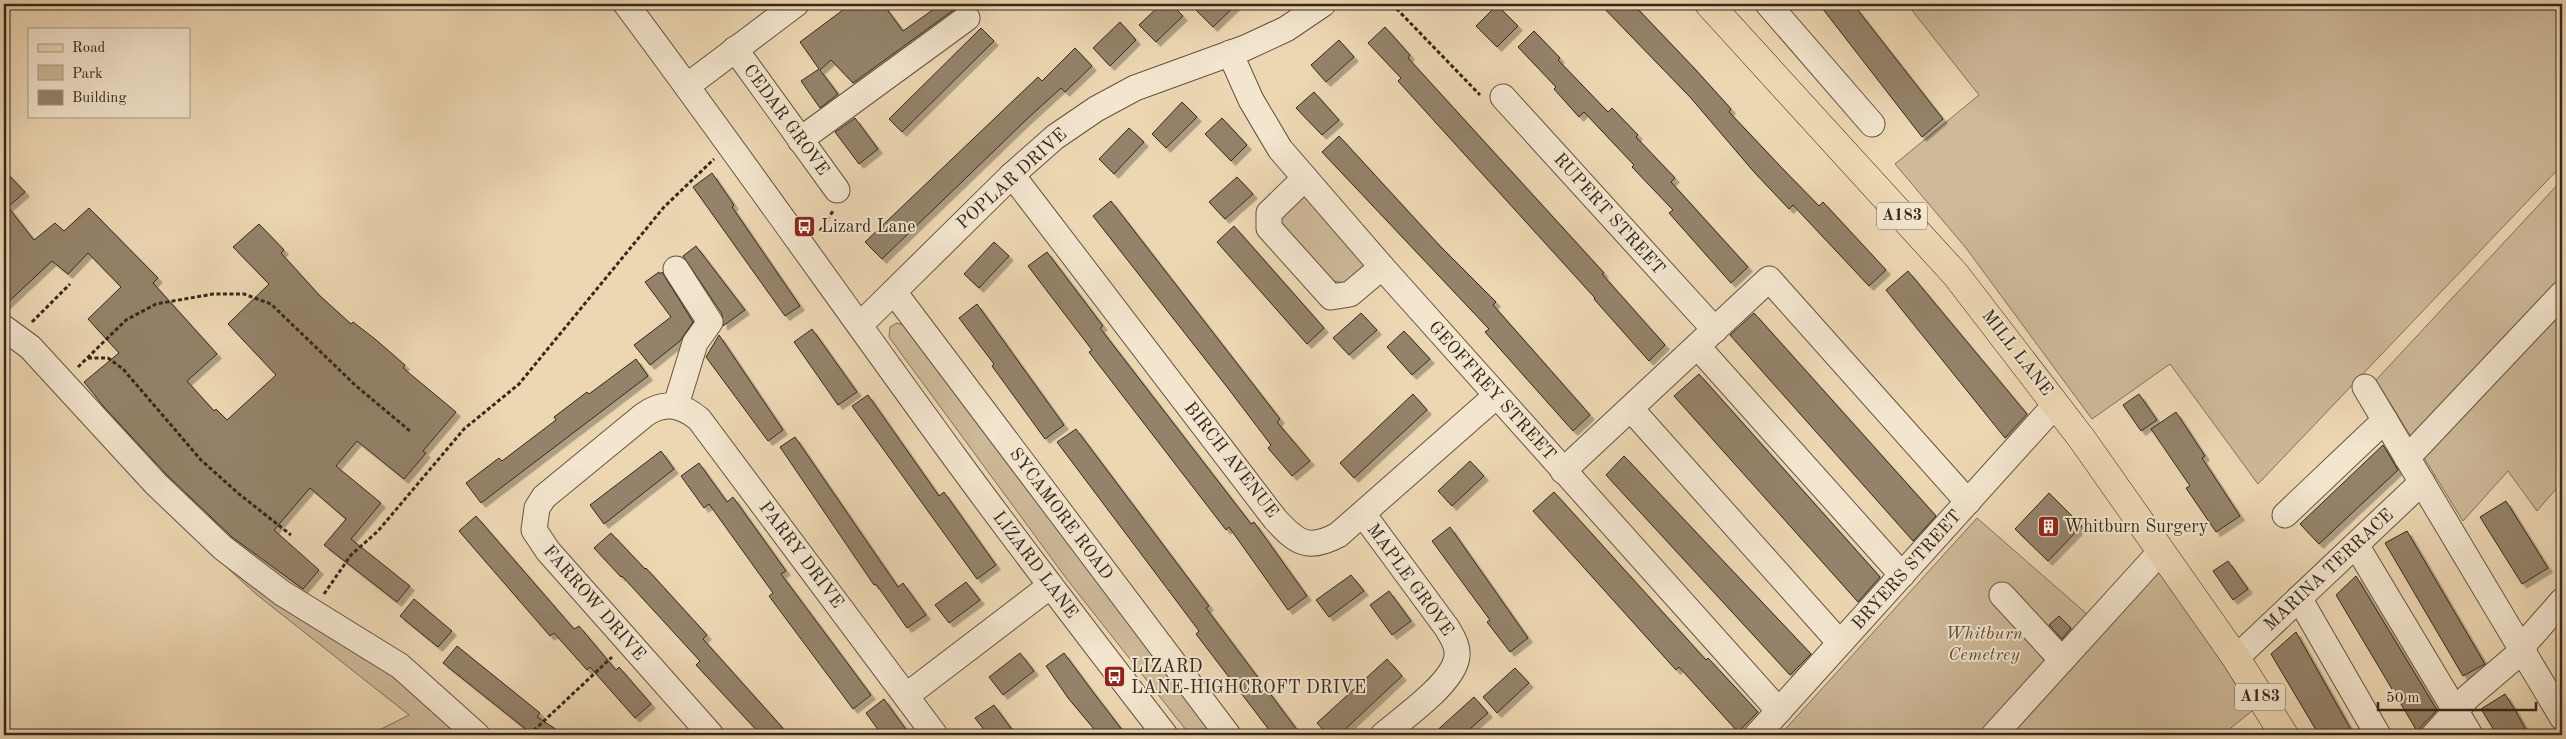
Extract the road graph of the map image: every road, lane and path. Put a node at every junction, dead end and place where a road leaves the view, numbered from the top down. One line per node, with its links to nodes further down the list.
1 (626, 4): 10 (street, LIZARD LANE)
2 (796, 4): 8 (street, CEDAR GROVE)
3 (1322, 4): 9 (street, POPLAR DRIVE)
4 (1392, 4): 11 (path)
5 (1709, 4): 32 (main road, MILL LANE / A183)
6 (1768, 4): 12 (street)
7 (967, 18): 13 (street)
8 (735, 49): 10 (street, CEDAR GROVE); 13 (street, CEDAR GROVE)
9 (1230, 53): 15 (street, POPLAR DRIVE); 16 (street, GEOFFREY STREET)
10 (687, 86): 14 (street, LIZARD LANE)
11 (1503, 97): 26 (street, RUPERT STREET)
12 (1872, 124)
13 (800, 140): 17 (street, CEDAR GROVE)
14 (730, 142): 18 (street, LIZARD LANE); 51 (path)
15 (1012, 175): 22 (street, POPLAR DRIVE); 41 (street, BIRCH AVENUE)
16 (1305, 178): 19 (street, GEOFFREY STREET); 19 (street)
17 (837, 190): 18 (path)
18 (808, 251): 24 (street, LIZARD LANE)
19 (1382, 267): 31 (street, GEOFFREY STREET)
20 (676, 269): 33 (street)
21 (70, 284): 27 (path)
22 (894, 292): 24 (street, POPLAR DRIVE); 66 (street, SYCAMORE ROAD)
23 (2562, 294): 37 (street)
24 (860, 325): 47 (street, LIZARD LANE)
25 (4, 328): 27 (street)
26 (1707, 339): 34 (street); 40 (street); 46 (street, RUPERT STREET)
27 (30, 347): 29 (street)
28 (88, 358): 29 (path); 36 (path); 43 (path)
29 (64, 381): 51 (street)
30 (2365, 387): 35 (street)
31 (1496, 396): 38 (street, GEOFFREY STREET); 41 (street, BIRCH AVENUE)
32 (2056, 404): 40 (street, BRYERS STREET); 45 (main road, MILL LANE / A183)
33 (676, 405): 52 (street, FARROW DRIVE); 57 (street, PARRY DRIVE)
34 (1631, 409): 38 (street); 53 (street)
35 (2384, 420): 37 (street); 42 (street)
36 (410, 430)
37 (2407, 458): 39 (street)
38 (1563, 471): 58 (street, GEOFFREY STREET)
39 (2422, 482): 44 (street, MARINA TERRACE); 54 (street)
40 (1968, 502): 46 (street, BRYERS STREET)
41 (1363, 514): 67 (street, MAPLE GROVE)
42 (2286, 515)
43 (291, 535)
44 (2356, 545): 49 (street, MARINA TERRACE); 59 (street)
45 (2161, 551): 55 (main road, MILL LANE / A183); 56 (street)
46 (1902, 575): 53 (street, BRYERS STREET)
47 (1050, 586): 57 (street); 65 (street, LIZARD LANE)
48 (2002, 595): 56 (street)
49 (2299, 598): 55 (street, MARINA TERRACE); 71 (street)
50 (2562, 601): 54 (street)
51 (308, 609): 61 (street)
52 (628, 642): 62 (path); 63 (street, FARROW DRIVE)
53 (1840, 643): 58 (street, BRYERS STREET)
54 (2522, 651): 59 (street); 60 (street)
55 (2236, 658): 70 (main road, MILL LANE / A183)
56 (2062, 660): 69 (street)
57 (906, 696): 64 (street, PARRY DRIVE)
58 (1779, 711): 68 (street, BRYERS STREET)
59 (2456, 712): 72 (street); 73 (street)
60 (2562, 717)
61 (477, 735)
62 (529, 735)
63 (711, 735)
64 (936, 735)
65 (1166, 735)
66 (1228, 735)
67 (1383, 735)
68 (1757, 735)
69 (1994, 735)
70 (2284, 735)
71 (2378, 735)
72 (2434, 735)
73 (2470, 735)

